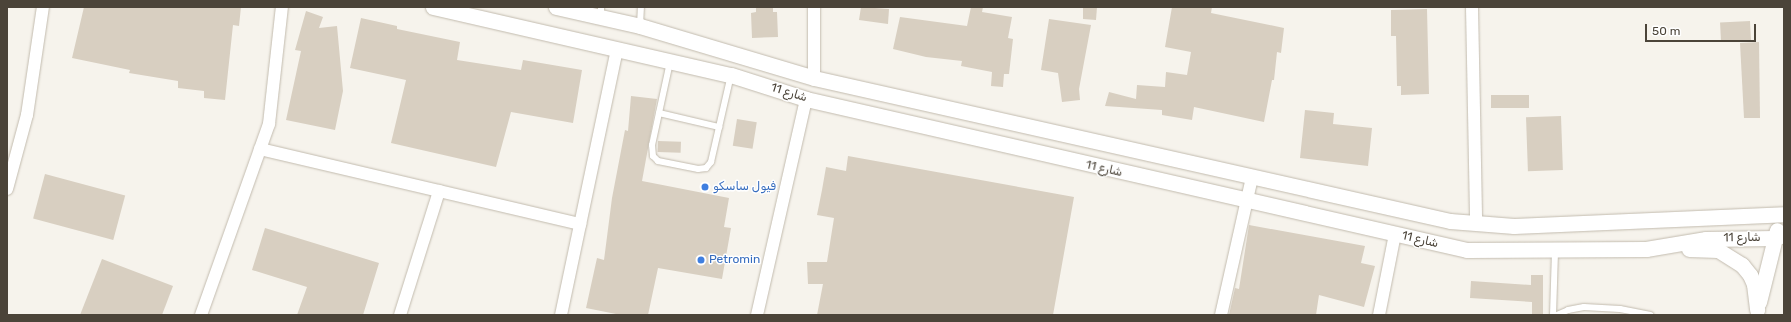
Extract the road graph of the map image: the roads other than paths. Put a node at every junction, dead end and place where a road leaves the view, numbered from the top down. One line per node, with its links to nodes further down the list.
1 (43, 7): 19 (street)
2 (282, 7): 17 (street)
3 (433, 7): 10 (street, شارع 11)
4 (556, 7): 8 (street, شارع 11)
5 (641, 7): 9 (lane)
6 (814, 7): 13 (street)
7 (1472, 7): 24 (street)
8 (601, 12): 9 (street, شارع 11)
9 (640, 26): 13 (street, شارع 11)
10 (617, 49): 11 (street, شارع 11); 23 (street)
11 (670, 61): 12 (street, شارع 11); 15 (lane)
12 (731, 75): 14 (street, شارع 11); 16 (lane)
13 (814, 78): 18 (street, شارع 11)
14 (806, 99): 21 (street, شارع 11); 33 (street)
15 (659, 113): 16 (lane); 16 (lane)
16 (719, 127)
17 (260, 149): 20 (street); 30 (street)
18 (1252, 177): 21 (street); 24 (street, شارع 11)
19 (7, 188)
20 (439, 191): 23 (street); 31 (street)
21 (1245, 202): 25 (street, شارع 11); 34 (street)
22 (1784, 214): 24 (street, شارع 11); 26 (street)
23 (580, 224): 32 (street)
24 (1476, 224)
25 (1395, 234): 28 (street, شارع 11); 35 (street)
26 (1779, 236): 27 (street, شارع 11); 29 (street)
27 (1646, 249): 28 (street, شارع 11); 29 (street)
28 (1554, 251): 36 (lane)
29 (1757, 313)
30 (201, 315)
31 (400, 315)
32 (561, 315)
33 (757, 315)
34 (1221, 315)
35 (1379, 315)
36 (1553, 315)
37 (1557, 315): 38 (lane)
38 (1650, 315)

